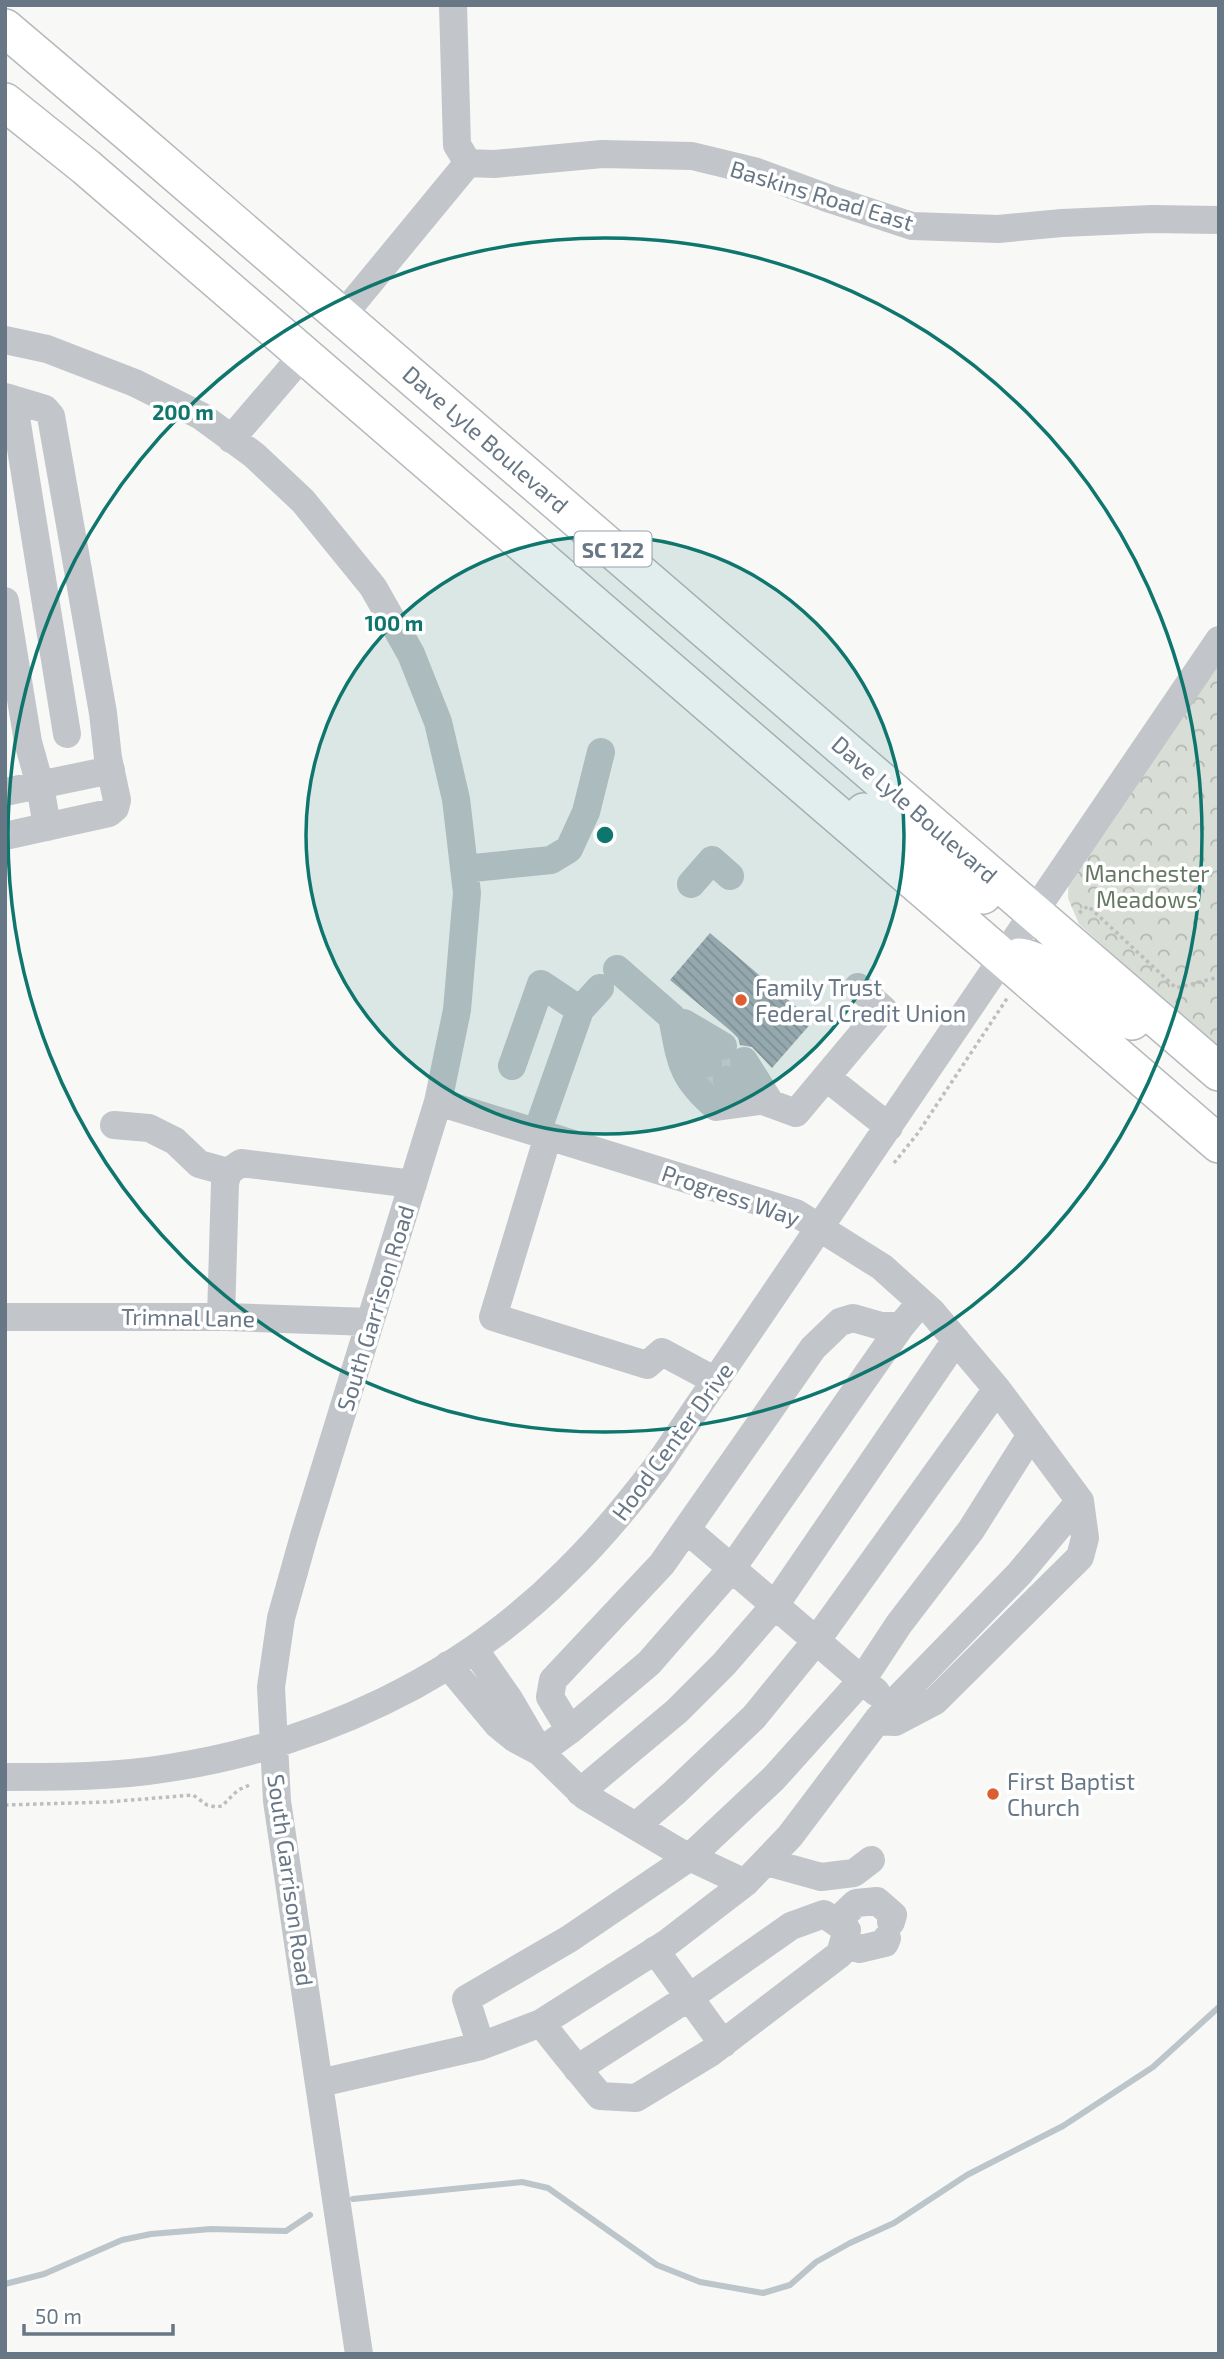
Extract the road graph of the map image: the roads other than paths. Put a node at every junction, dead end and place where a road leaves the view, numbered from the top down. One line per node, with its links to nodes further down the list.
1 (453, 5): 4 (street)
2 (5, 28): 6 (main road, Dave Lyle Boulevard / SC 122)
3 (5, 102): 8 (main road, Dave Lyle Boulevard / SC 122)
4 (468, 163): 5 (street, Baskins Road East); 6 (street)
5 (1219, 220)
6 (342, 316): 26 (main road, Dave Lyle Boulevard / SC 122)
7 (5, 340): 10 (street, South Garrison Road)
8 (303, 355): 10 (street); 13 (main road, Dave Lyle Boulevard / SC 122)
9 (9, 398): 14 (street); 15 (street)
10 (231, 439): 23 (street, South Garrison Road)
11 (5, 601): 16 (street)
12 (1219, 640): 26 (street, Hood Center Drive)
13 (697, 695): 26 (main road, Dave Lyle Boulevard / SC 122); 26 (main road)
14 (105, 727): 15 (street); 18 (street)
15 (66, 734): 16 (street)
16 (17, 744): 19 (street)
17 (601, 752): 23 (street)
18 (111, 770): 19 (street); 21 (street)
19 (40, 785): 20 (street); 21 (street)
20 (5, 792)
21 (47, 827): 22 (street)
22 (5, 836)
23 (464, 869): 33 (street, South Garrison Road)
24 (730, 876): 25 (street)
25 (691, 884)
26 (1029, 934): 31 (main road, Dave Lyle Boulevard / SC 122); 31 (main road); 36 (street, Hood Center Drive); 38 (main road, Dave Lyle Boulevard / SC 122)
27 (858, 987): 32 (street)
28 (580, 1010): 29 (street); 30 (street); 37 (street)
29 (672, 1017): 34 (street); 34 (street)
30 (512, 1066)
31 (1219, 1074)
32 (826, 1077): 34 (street); 36 (street)
33 (438, 1101): 37 (street, Progress Way); 40 (street, South Garrison Road)
34 (765, 1102)
35 (114, 1125): 39 (street)
36 (888, 1127): 41 (street, Hood Center Drive)
37 (542, 1134): 41 (street, Progress Way); 48 (street)
38 (1219, 1144)
39 (228, 1172): 40 (street); 44 (street)
40 (413, 1184): 45 (street, South Garrison Road)
41 (820, 1228): 42 (street, Progress Way); 48 (street, Hood Center Drive)
42 (920, 1301): 46 (street); 47 (street, Progress Way)
43 (5, 1317): 44 (street, Trimnal Lane)
44 (221, 1317): 45 (street, Trimnal Lane)
45 (370, 1321): 60 (street, South Garrison Road)
46 (901, 1326): 51 (street); 52 (street)
47 (956, 1340): 49 (street, Progress Way); 53 (street)
48 (716, 1381): 55 (street, Hood Center Drive)
49 (997, 1389): 50 (street, Progress Way); 54 (street)
50 (1031, 1435): 57 (street); 58 (street, Progress Way)
51 (687, 1530): 52 (street); 59 (street)
52 (732, 1568): 53 (street); 59 (street)
53 (775, 1605): 54 (street); 63 (street)
54 (816, 1641): 57 (street); 64 (street)
55 (474, 1649): 56 (street, Hood Center Drive); 61 (street)
56 (448, 1665): 60 (street, Hood Center Drive); 61 (street)
57 (862, 1680): 58 (street); 65 (street)
58 (884, 1713): 67 (street)
59 (570, 1730): 61 (street)
60 (273, 1745): 62 (street, Hood Center Drive); 76 (street, South Garrison Road)
61 (540, 1752): 63 (street)
62 (5, 1777)
63 (580, 1792): 64 (street)
64 (636, 1826): 65 (street)
65 (690, 1857): 68 (street); 74 (street)
66 (871, 1860): 67 (street)
67 (767, 1862): 68 (street)
68 (746, 1883): 70 (street)
69 (839, 1933): 69 (street); 71 (street); 73 (street)
70 (655, 1950): 71 (street); 72 (street)
71 (690, 1996): 73 (street); 75 (street)
72 (541, 2023): 74 (street); 75 (street)
73 (727, 2040): 75 (street)
74 (481, 2046): 76 (street)
75 (577, 2069)
76 (320, 2084): 77 (street, South Garrison Road)
77 (359, 2354)

